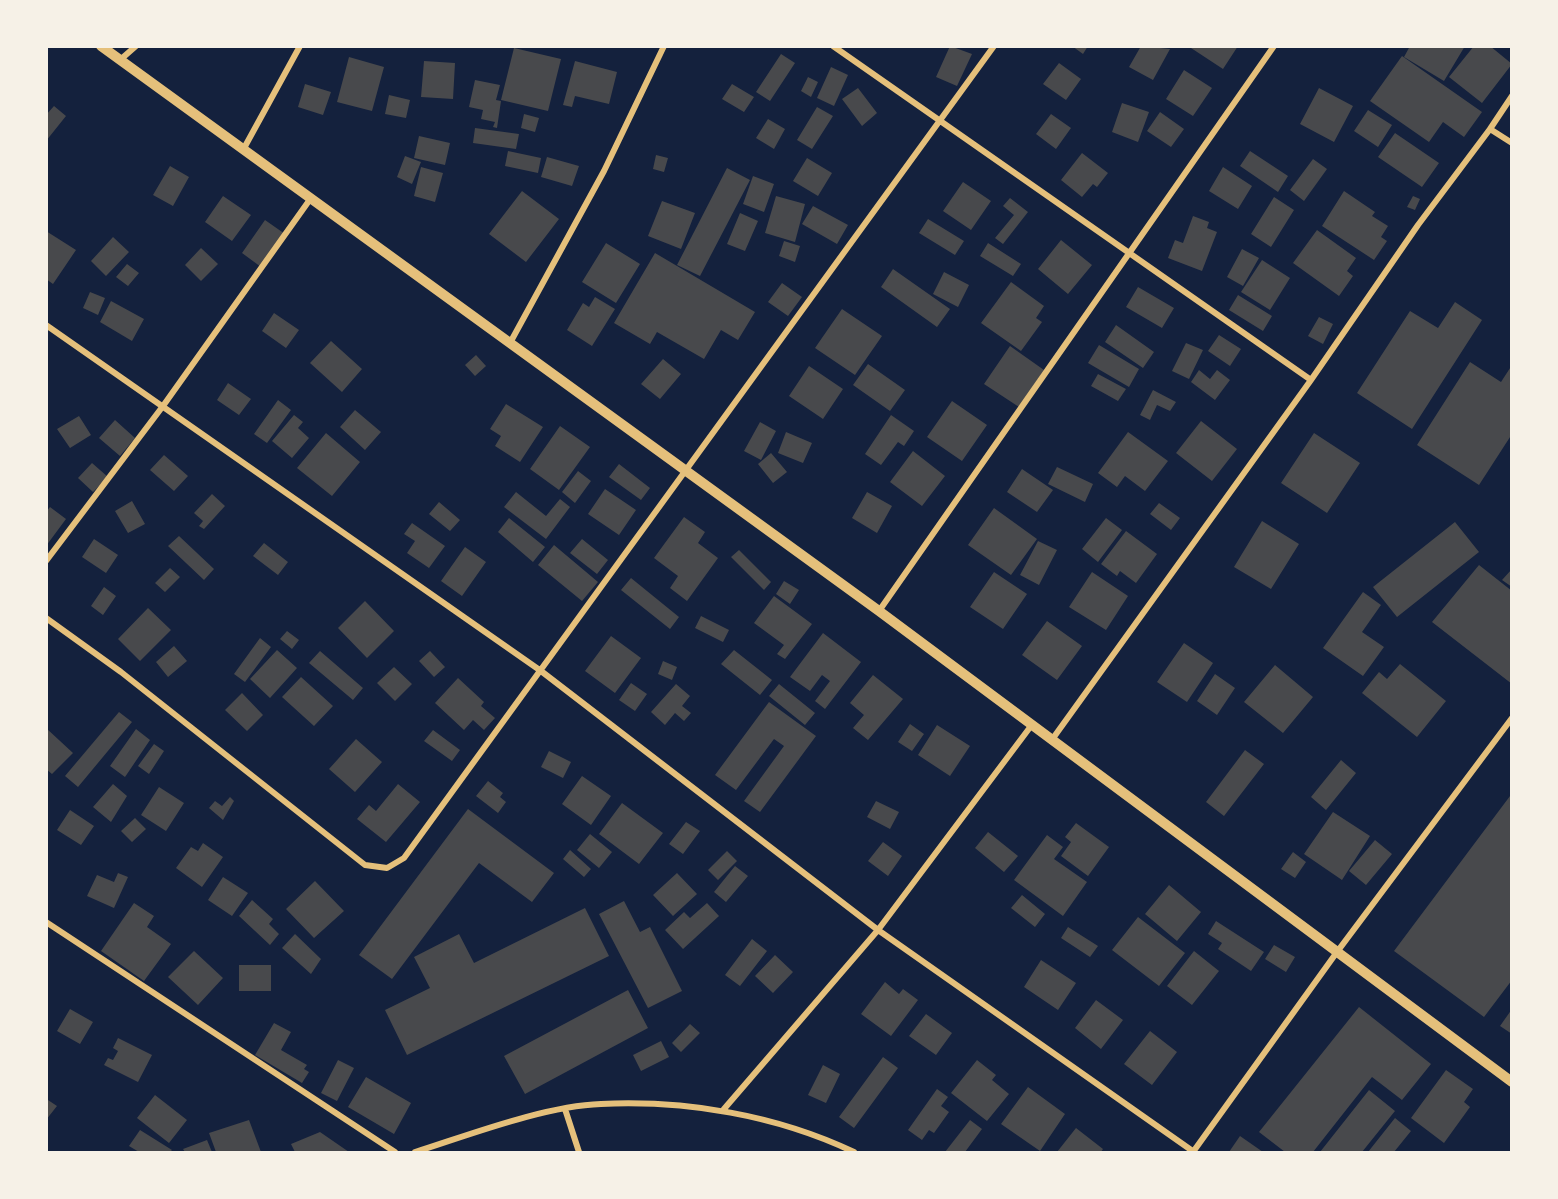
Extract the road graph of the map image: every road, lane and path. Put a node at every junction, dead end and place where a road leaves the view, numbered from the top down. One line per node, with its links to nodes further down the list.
1 (101, 46): 8 (street)
2 (136, 46): 8 (street)
3 (300, 46): 13 (street)
4 (664, 46): 17 (street)
5 (833, 46): 10 (street)
6 (994, 46): 10 (street)
7 (1274, 46): 15 (street)
8 (120, 60): 13 (street)
9 (1512, 96): 11 (street)
10 (941, 121): 15 (street); 20 (street)
11 (1490, 129): 12 (street); 18 (street)
12 (1512, 143)
13 (243, 150): 14 (street)
14 (311, 198): 17 (street); 19 (street)
15 (1131, 254): 18 (street); 22 (street)
16 (46, 324): 19 (street)
17 (510, 343): 20 (street)
18 (1311, 380): 27 (street)
19 (163, 406): 21 (street); 24 (street)
20 (686, 472): 22 (street); 24 (street)
21 (46, 561)
22 (879, 611): 26 (street)
23 (46, 618): 24 (street)
24 (541, 671): 29 (street)
25 (1512, 718): 30 (street)
26 (1031, 726): 27 (street); 29 (street)
27 (1051, 741): 30 (street)
28 (46, 922): 34 (street)
29 (878, 930): 33 (street); 38 (street)
30 (1337, 952): 31 (street); 38 (street)
31 (1512, 1082)
32 (565, 1109): 33 (street); 35 (street); 36 (street)
33 (724, 1110): 37 (street)
34 (395, 1152)
35 (415, 1152)
36 (579, 1152)
37 (854, 1152)
38 (1193, 1152)

